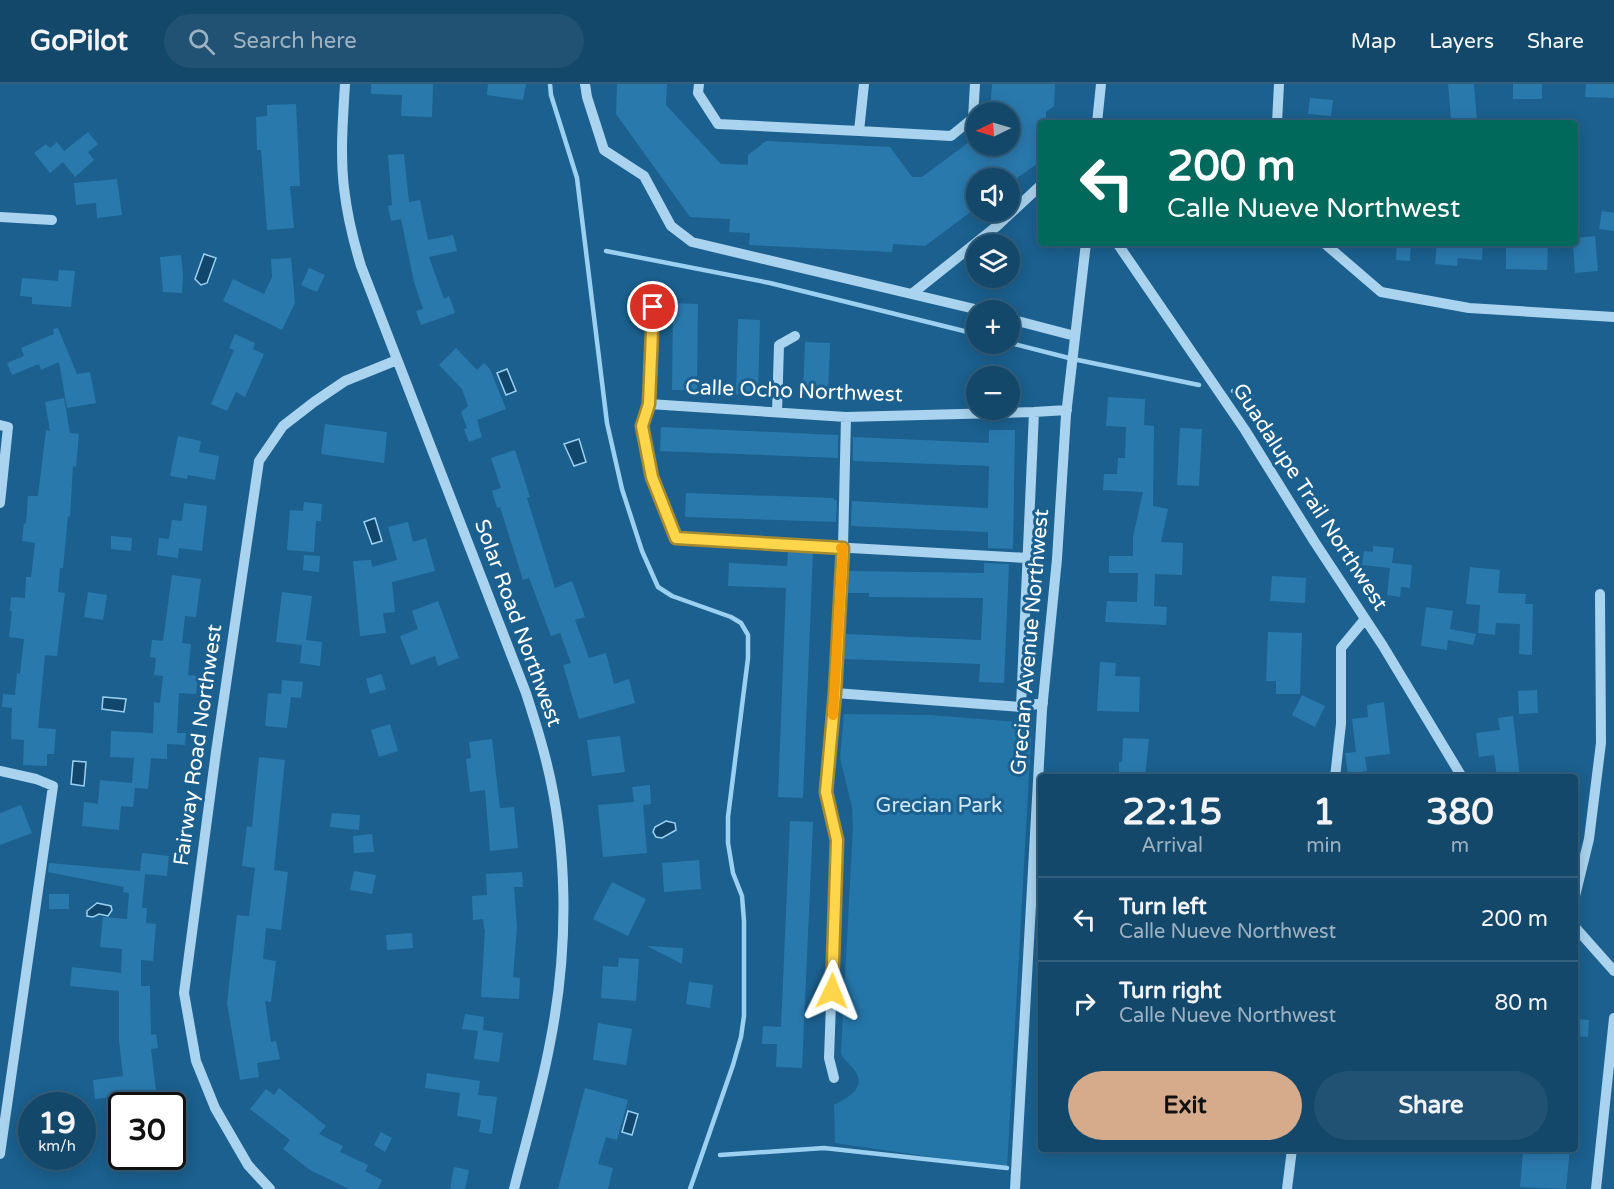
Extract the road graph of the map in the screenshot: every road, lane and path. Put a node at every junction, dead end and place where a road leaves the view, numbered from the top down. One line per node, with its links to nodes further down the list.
1 (345, 84): 24 (street, Solar Road Northwest)
2 (585, 84): 17 (street)
3 (699, 84): 10 (street)
4 (864, 84): 10 (street)
5 (975, 84): 10 (street)
6 (1101, 84): 8 (street)
7 (1279, 84): 9 (street)
8 (1097, 120)
9 (1277, 120)
10 (859, 131)
11 (1038, 188): 17 (street)
12 (0, 217): 13 (street)
13 (52, 220)
14 (1086, 246): 23 (street, Grecian Avenue Northwest)
15 (1119, 246): 35 (street, Guadalupe Trail Northwest)
16 (1327, 246): 20 (street)
17 (913, 293): 19 (street)
18 (653, 307): 25 (street)
19 (966, 307)
20 (1614, 317)
21 (1020, 322): 23 (street)
22 (795, 336): 27 (street)
23 (1075, 336): 26 (street, Grecian Avenue Northwest)
24 (397, 360): 51 (street, Fairway Road Northwest); 52 (street, Solar Road Northwest)
25 (649, 404): 27 (street, Calle Ocho Northwest); 32 (street)
26 (1067, 410): 28 (street, Calle Ocho Northwest); 37 (street, Grecian Avenue Northwest)
27 (777, 412): 29 (street, Calle Ocho Northwest)
28 (1034, 412): 29 (street, Calle Ocho Northwest); 33 (street)
29 (846, 417): 32 (street)
30 (0, 425): 31 (street)
31 (0, 503)
32 (843, 548): 33 (street); 36 (street)
33 (1027, 558): 38 (street)
34 (1600, 594): 44 (street)
35 (1365, 618): 41 (street); 42 (street, Guadalupe Trail Northwest)
36 (835, 693): 38 (street); 48 (street)
37 (1043, 703): 38 (street); 40 (street, Grecian Avenue Northwest)
38 (1021, 707)
39 (0, 771): 50 (street)
40 (1039, 774)
41 (1335, 774)
42 (1460, 774)
43 (1038, 790): 53 (street, Grecian Avenue Northwest)
44 (1578, 884)
45 (1578, 930): 46 (street)
46 (1614, 971)
47 (1614, 1018): 55 (street)
48 (834, 1078)
49 (1292, 1152): 54 (street)
50 (0, 1154)
51 (270, 1189)
52 (514, 1189)
53 (1015, 1189)
54 (1287, 1189)
55 (1596, 1189)

